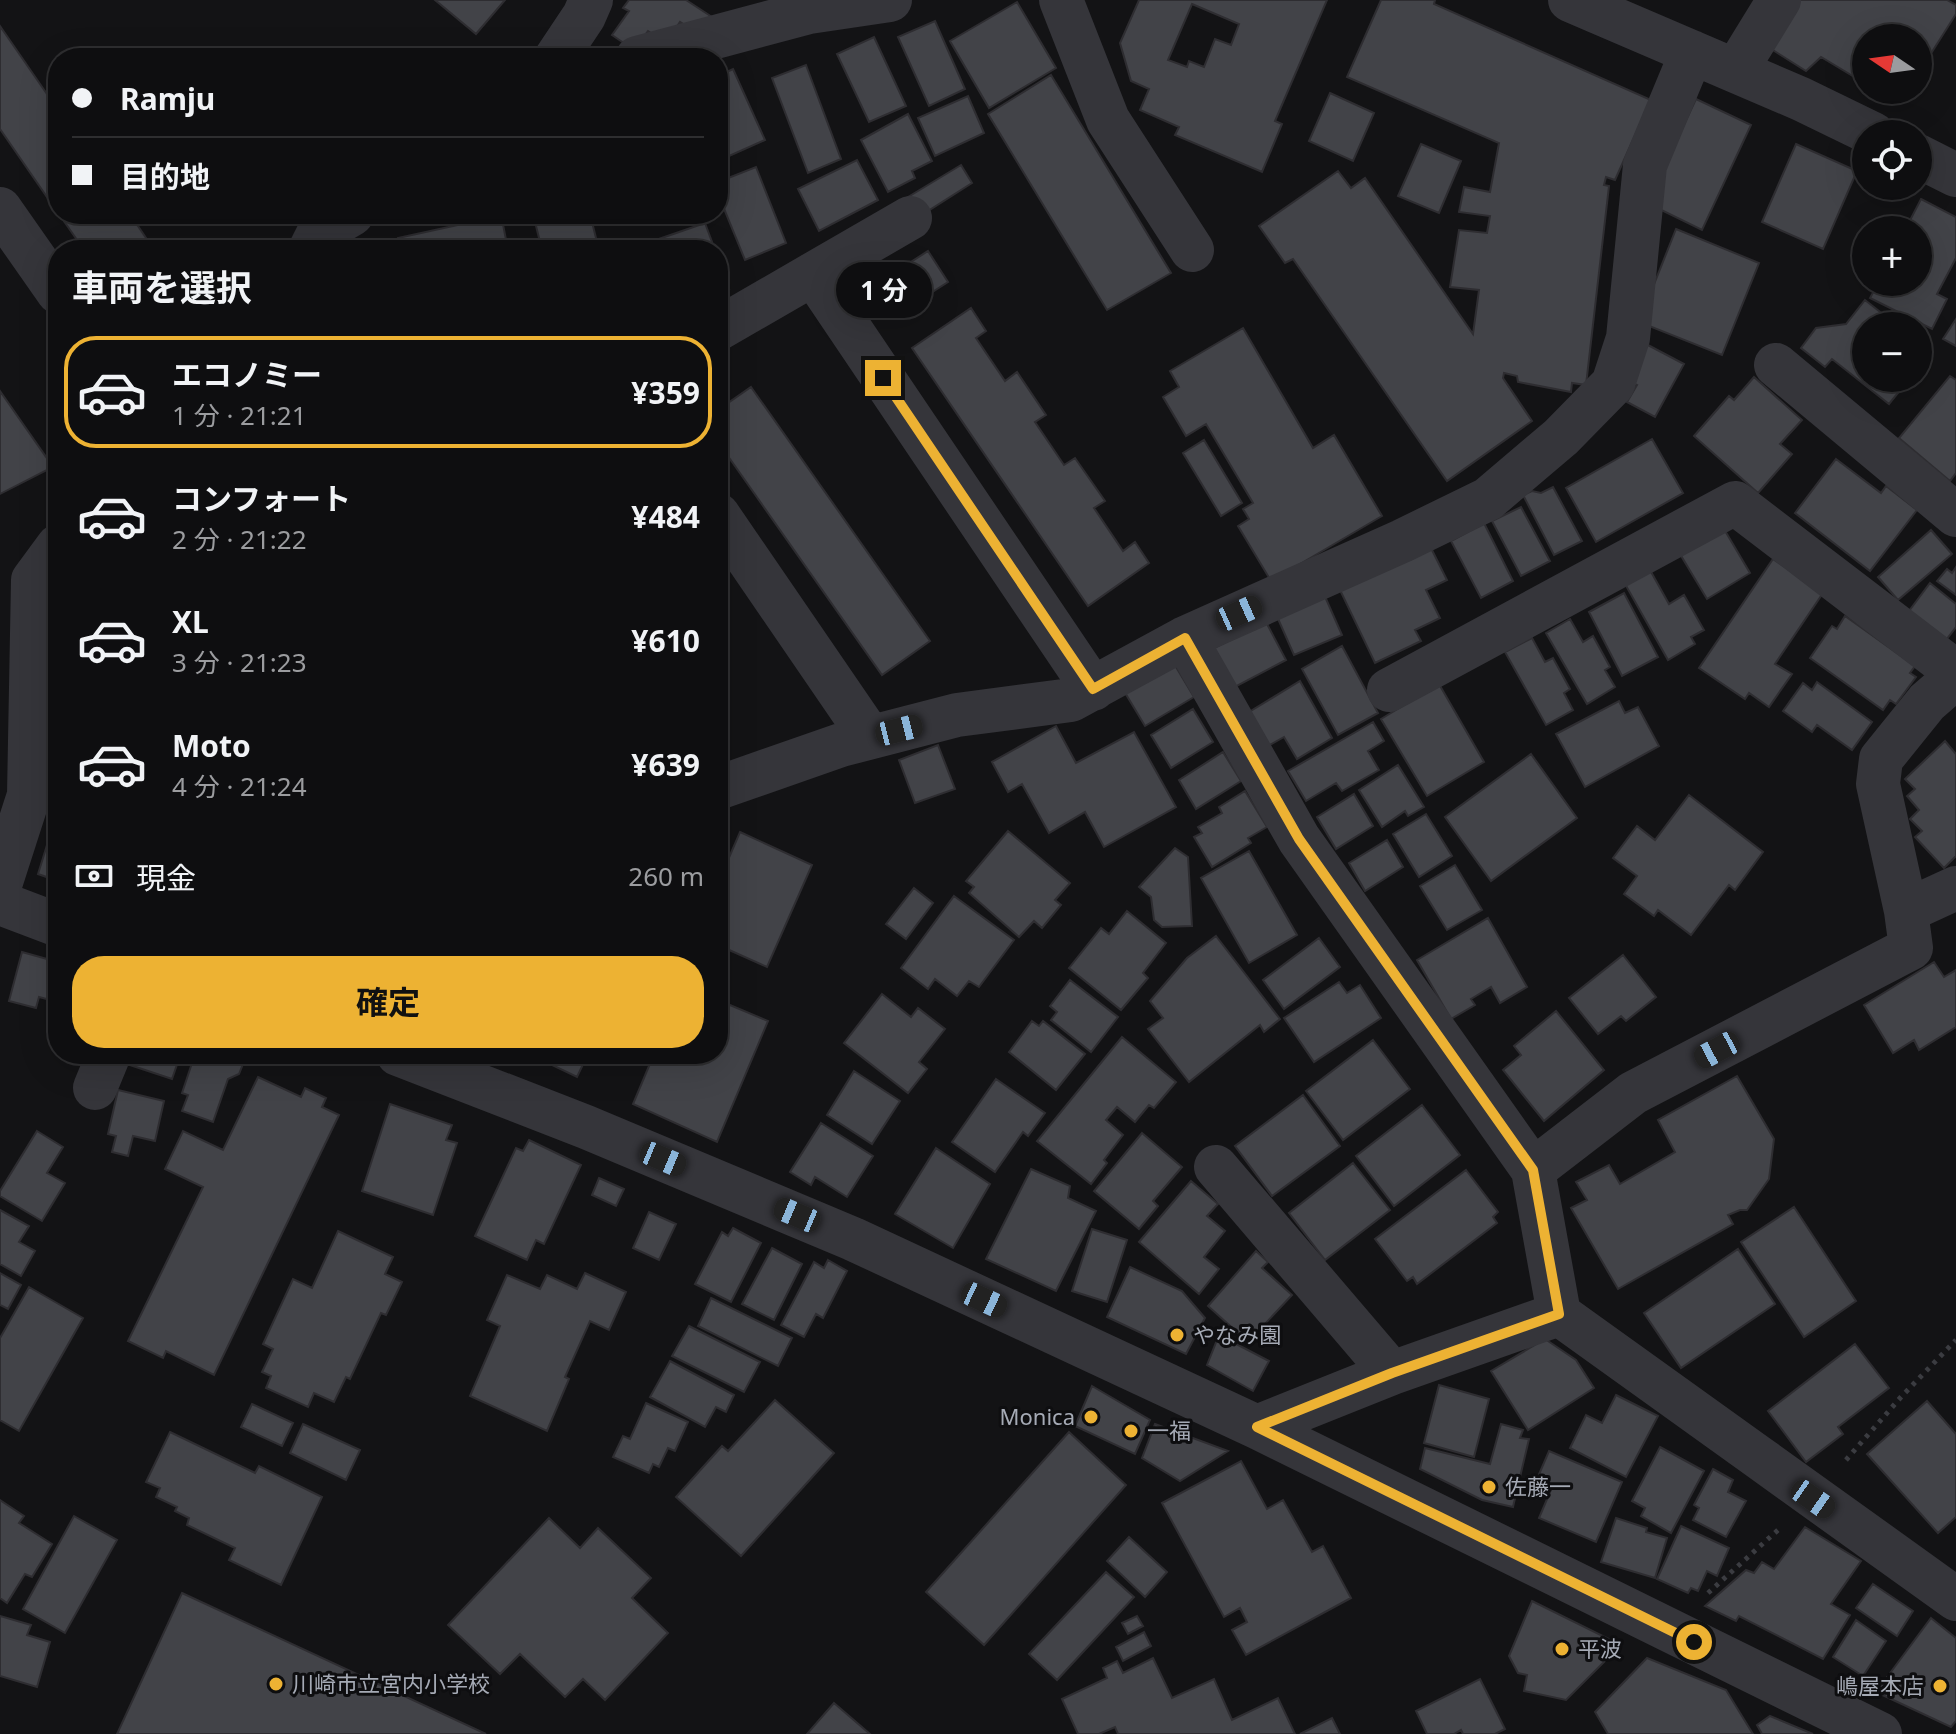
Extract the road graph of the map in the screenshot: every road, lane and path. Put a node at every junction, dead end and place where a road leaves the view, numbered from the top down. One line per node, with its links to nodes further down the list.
1 (591, 0): 6 (street)
2 (890, 0): 7 (street)
3 (1061, 0): 17 (street)
4 (1570, 0): 8 (street)
5 (1779, 0): 9 (street)
6 (563, 48)
7 (674, 48)
8 (1692, 52): 9 (street); 25 (street)
9 (1736, 70): 10 (street)
10 (1852, 124)
11 (1932, 163): 12 (street)
12 (1956, 175)
13 (0, 209): 19 (street)
14 (910, 218): 18 (street)
15 (335, 224): 16 (street)
16 (315, 240)
17 (1192, 250)
18 (813, 274): 20 (street); 27 (street)
19 (48, 278)
20 (728, 323)
21 (1776, 365): 22 (street)
22 (1956, 515)
23 (728, 530): 29 (street)
24 (19, 574): 31 (street)
25 (1185, 638): 27 (street); 39 (street)
26 (1956, 674): 28 (street); 35 (street)
27 (1093, 689): 29 (street)
28 (1389, 690)
29 (870, 737): 30 (street)
30 (728, 785)
31 (43, 794): 32 (street)
32 (0, 885)
33 (1956, 888): 35 (street)
34 (0, 903): 36 (street)
35 (1906, 911): 39 (street)
36 (48, 921)
37 (424, 1064): 43 (street)
38 (1216, 1167): 42 (street)
39 (1533, 1170): 40 (street)
40 (1559, 1314): 42 (street); 44 (street)
41 (1956, 1340): 44 (path)
42 (1392, 1373): 43 (street)
43 (1257, 1427): 46 (street)
44 (1813, 1499): 45 (street); 46 (path)
45 (1956, 1599)
46 (1667, 1629): 47 (street)
47 (1880, 1734)

